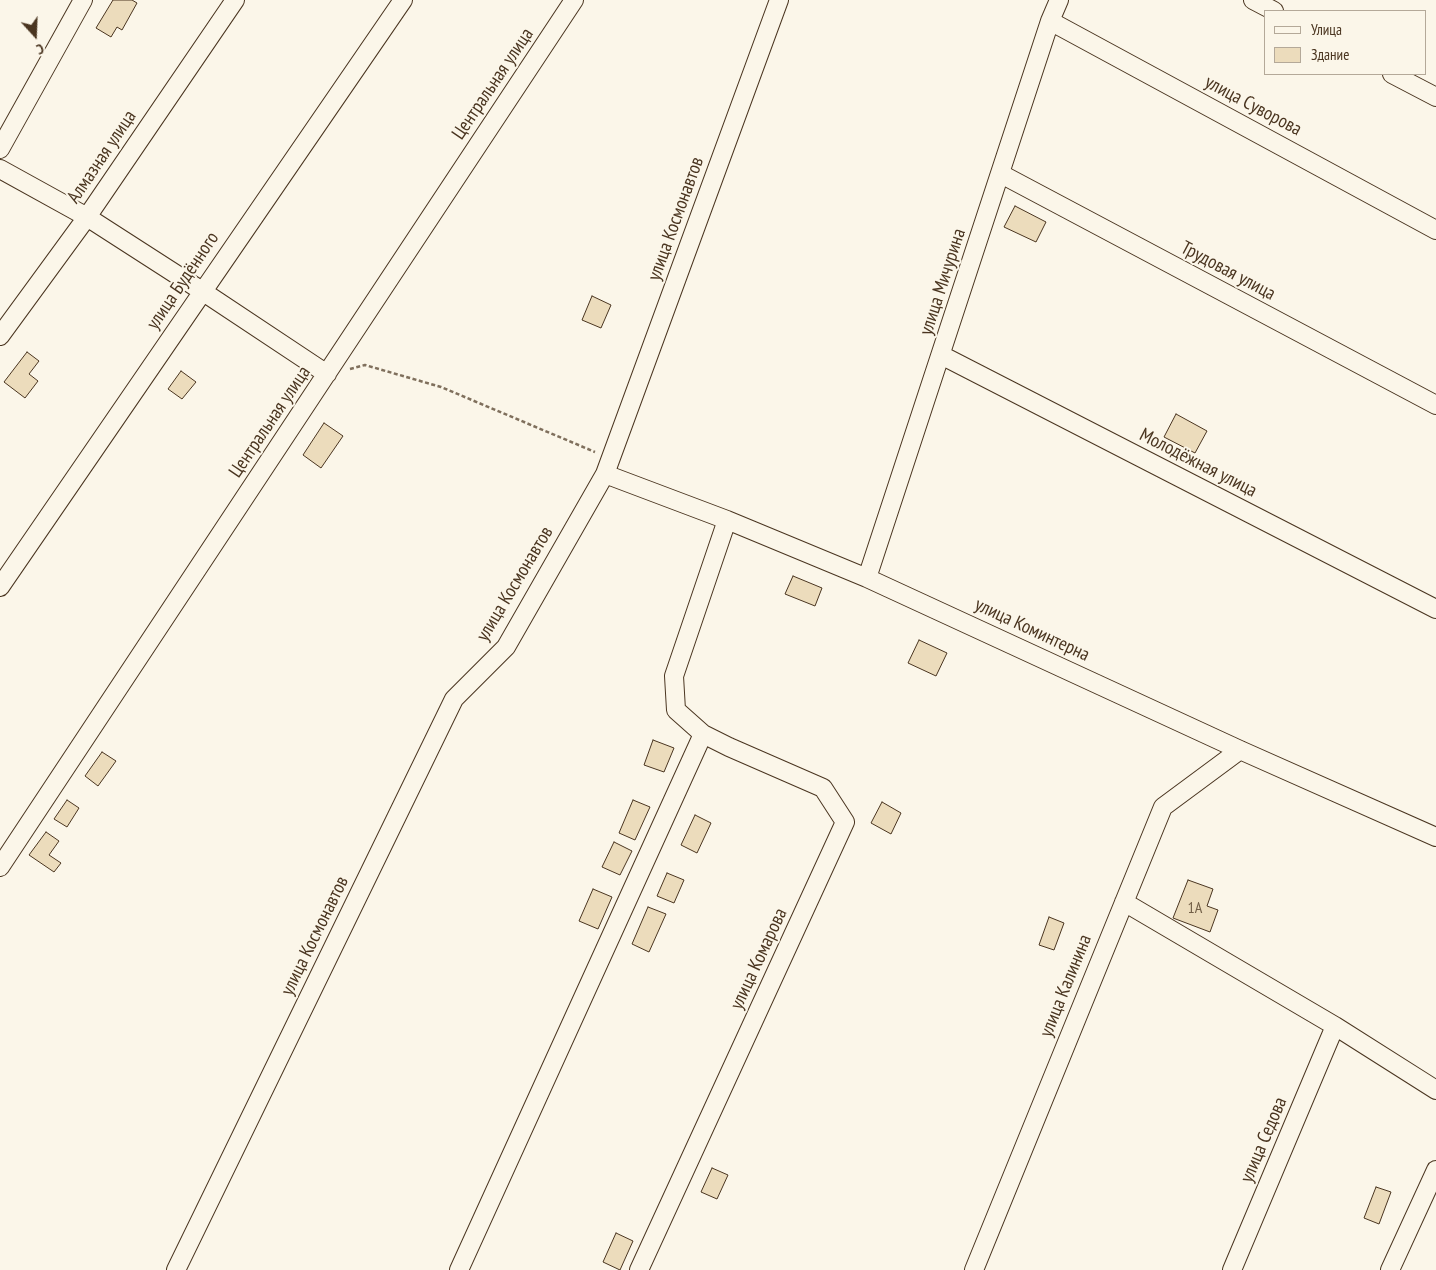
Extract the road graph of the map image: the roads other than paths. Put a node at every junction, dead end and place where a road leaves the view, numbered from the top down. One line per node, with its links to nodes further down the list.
1 (82, 0): 12 (street)
2 (235, 0): 15 (street, Алмазная улица)
3 (403, 0): 17 (street, улица Будённого)
4 (574, 0): 20 (street, Центральная улица)
5 (779, 0): 22 (street, улица Космонавтов)
6 (1059, 0): 9 (street, улица Мичурина)
7 (1253, 0): 8 (street)
8 (1272, 10)
9 (1050, 20): 14 (street, улица Мичурина); 16 (street, улица Суворова)
10 (1394, 75): 11 (street)
11 (1436, 97)
12 (0, 148)
13 (0, 169): 15 (street)
14 (1001, 174): 19 (street, улица Мичурина); 21 (street, Трудовая улица)
15 (87, 217): 17 (street); 18 (street, Алмазная улица)
16 (1436, 230)
17 (202, 291): 20 (street); 25 (street, улица Будённого)
18 (0, 336)
19 (941, 355): 24 (street, улица Мичурина); 26 (street, Молодёжная улица)
20 (327, 374): 30 (street, Центральная улица)
21 (1436, 405)
22 (608, 466): 23 (street, улица Коминтерна); 35 (street, улица Космонавтов)
23 (727, 520): 24 (street, улица Коминтерна); 27 (street, улица Комарова)
24 (868, 578): 28 (street, улица Коминтерна)
25 (0, 587)
26 (1436, 609)
27 (703, 734): 36 (street); 37 (street, улица Комарова)
28 (1240, 750): 29 (street, улица Коминтерна); 31 (street, улица Калинина)
29 (1436, 837)
30 (0, 867)
31 (1124, 902): 32 (street); 38 (street, улица Калинина)
32 (1335, 1026): 33 (street); 39 (street, улица Седова)
33 (1436, 1090)
34 (1436, 1170): 40 (street)
35 (176, 1270)
36 (459, 1270)
37 (639, 1270)
38 (974, 1270)
39 (1232, 1270)
40 (1390, 1270)

